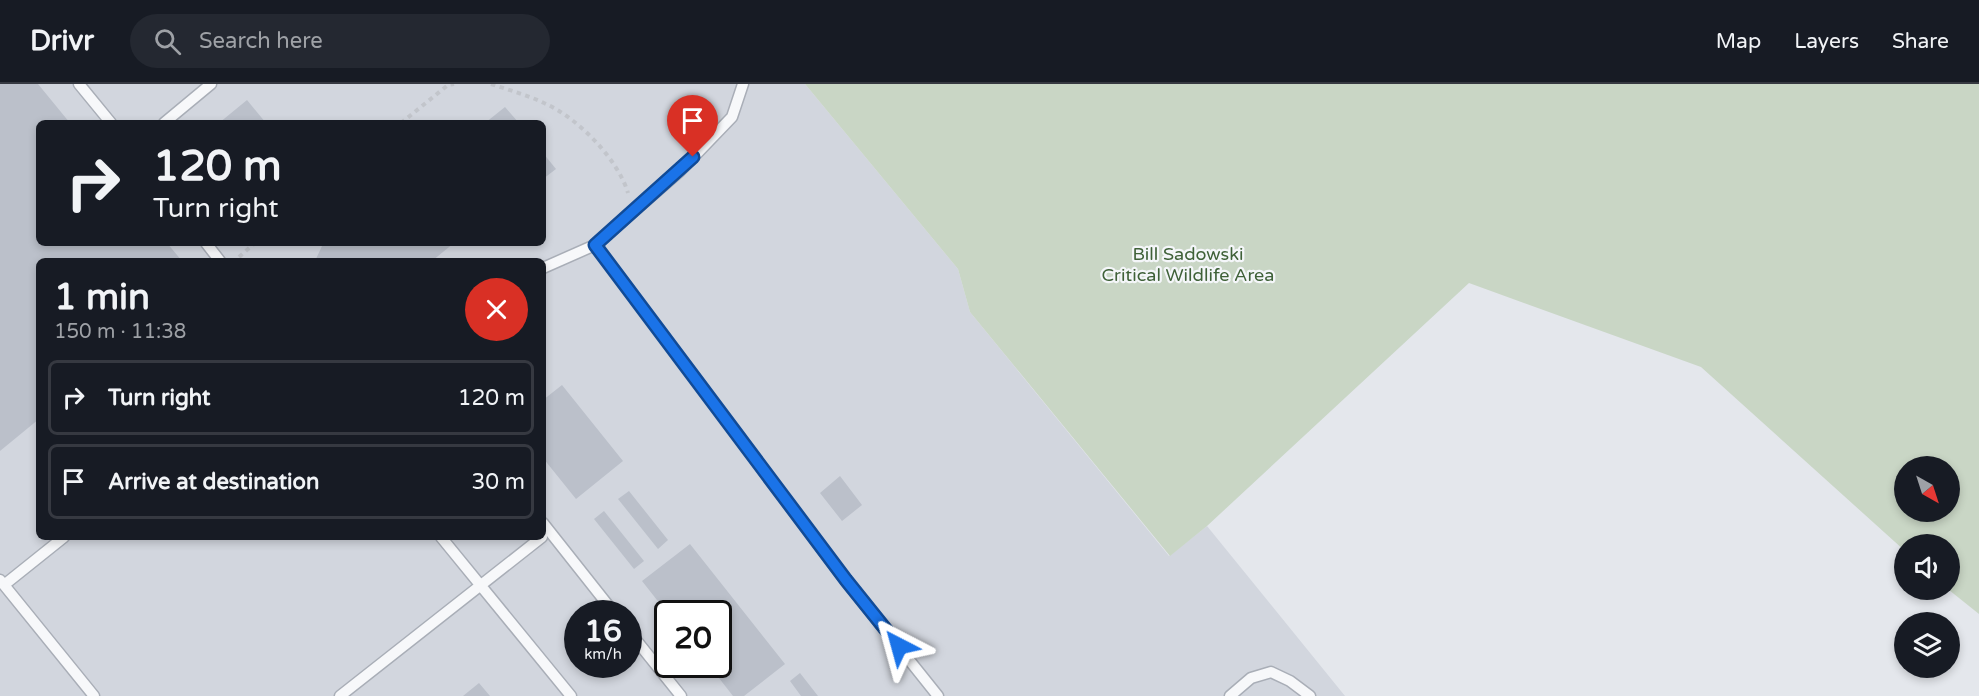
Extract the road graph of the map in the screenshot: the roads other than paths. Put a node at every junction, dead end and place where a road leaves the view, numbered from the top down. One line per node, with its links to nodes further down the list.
1 (79, 84): 4 (lane)
2 (211, 84): 5 (lane)
3 (743, 84): 6 (lane)
4 (109, 120)
5 (168, 120)
6 (595, 245): 9 (lane); 22 (lane)
7 (208, 246): 8 (lane)
8 (218, 258)
9 (546, 267)
10 (546, 534): 16 (lane)
11 (60, 540): 14 (lane)
12 (444, 540): 15 (lane)
13 (534, 540): 15 (lane)
14 (2, 582): 18 (lane)
15 (481, 585): 19 (lane); 20 (lane)
16 (603, 600)
17 (642, 647): 21 (lane)
18 (94, 696)
19 (340, 696)
20 (571, 696)
21 (681, 696)
22 (938, 696)
23 (1230, 696): 24 (lane)
24 (1310, 696)

